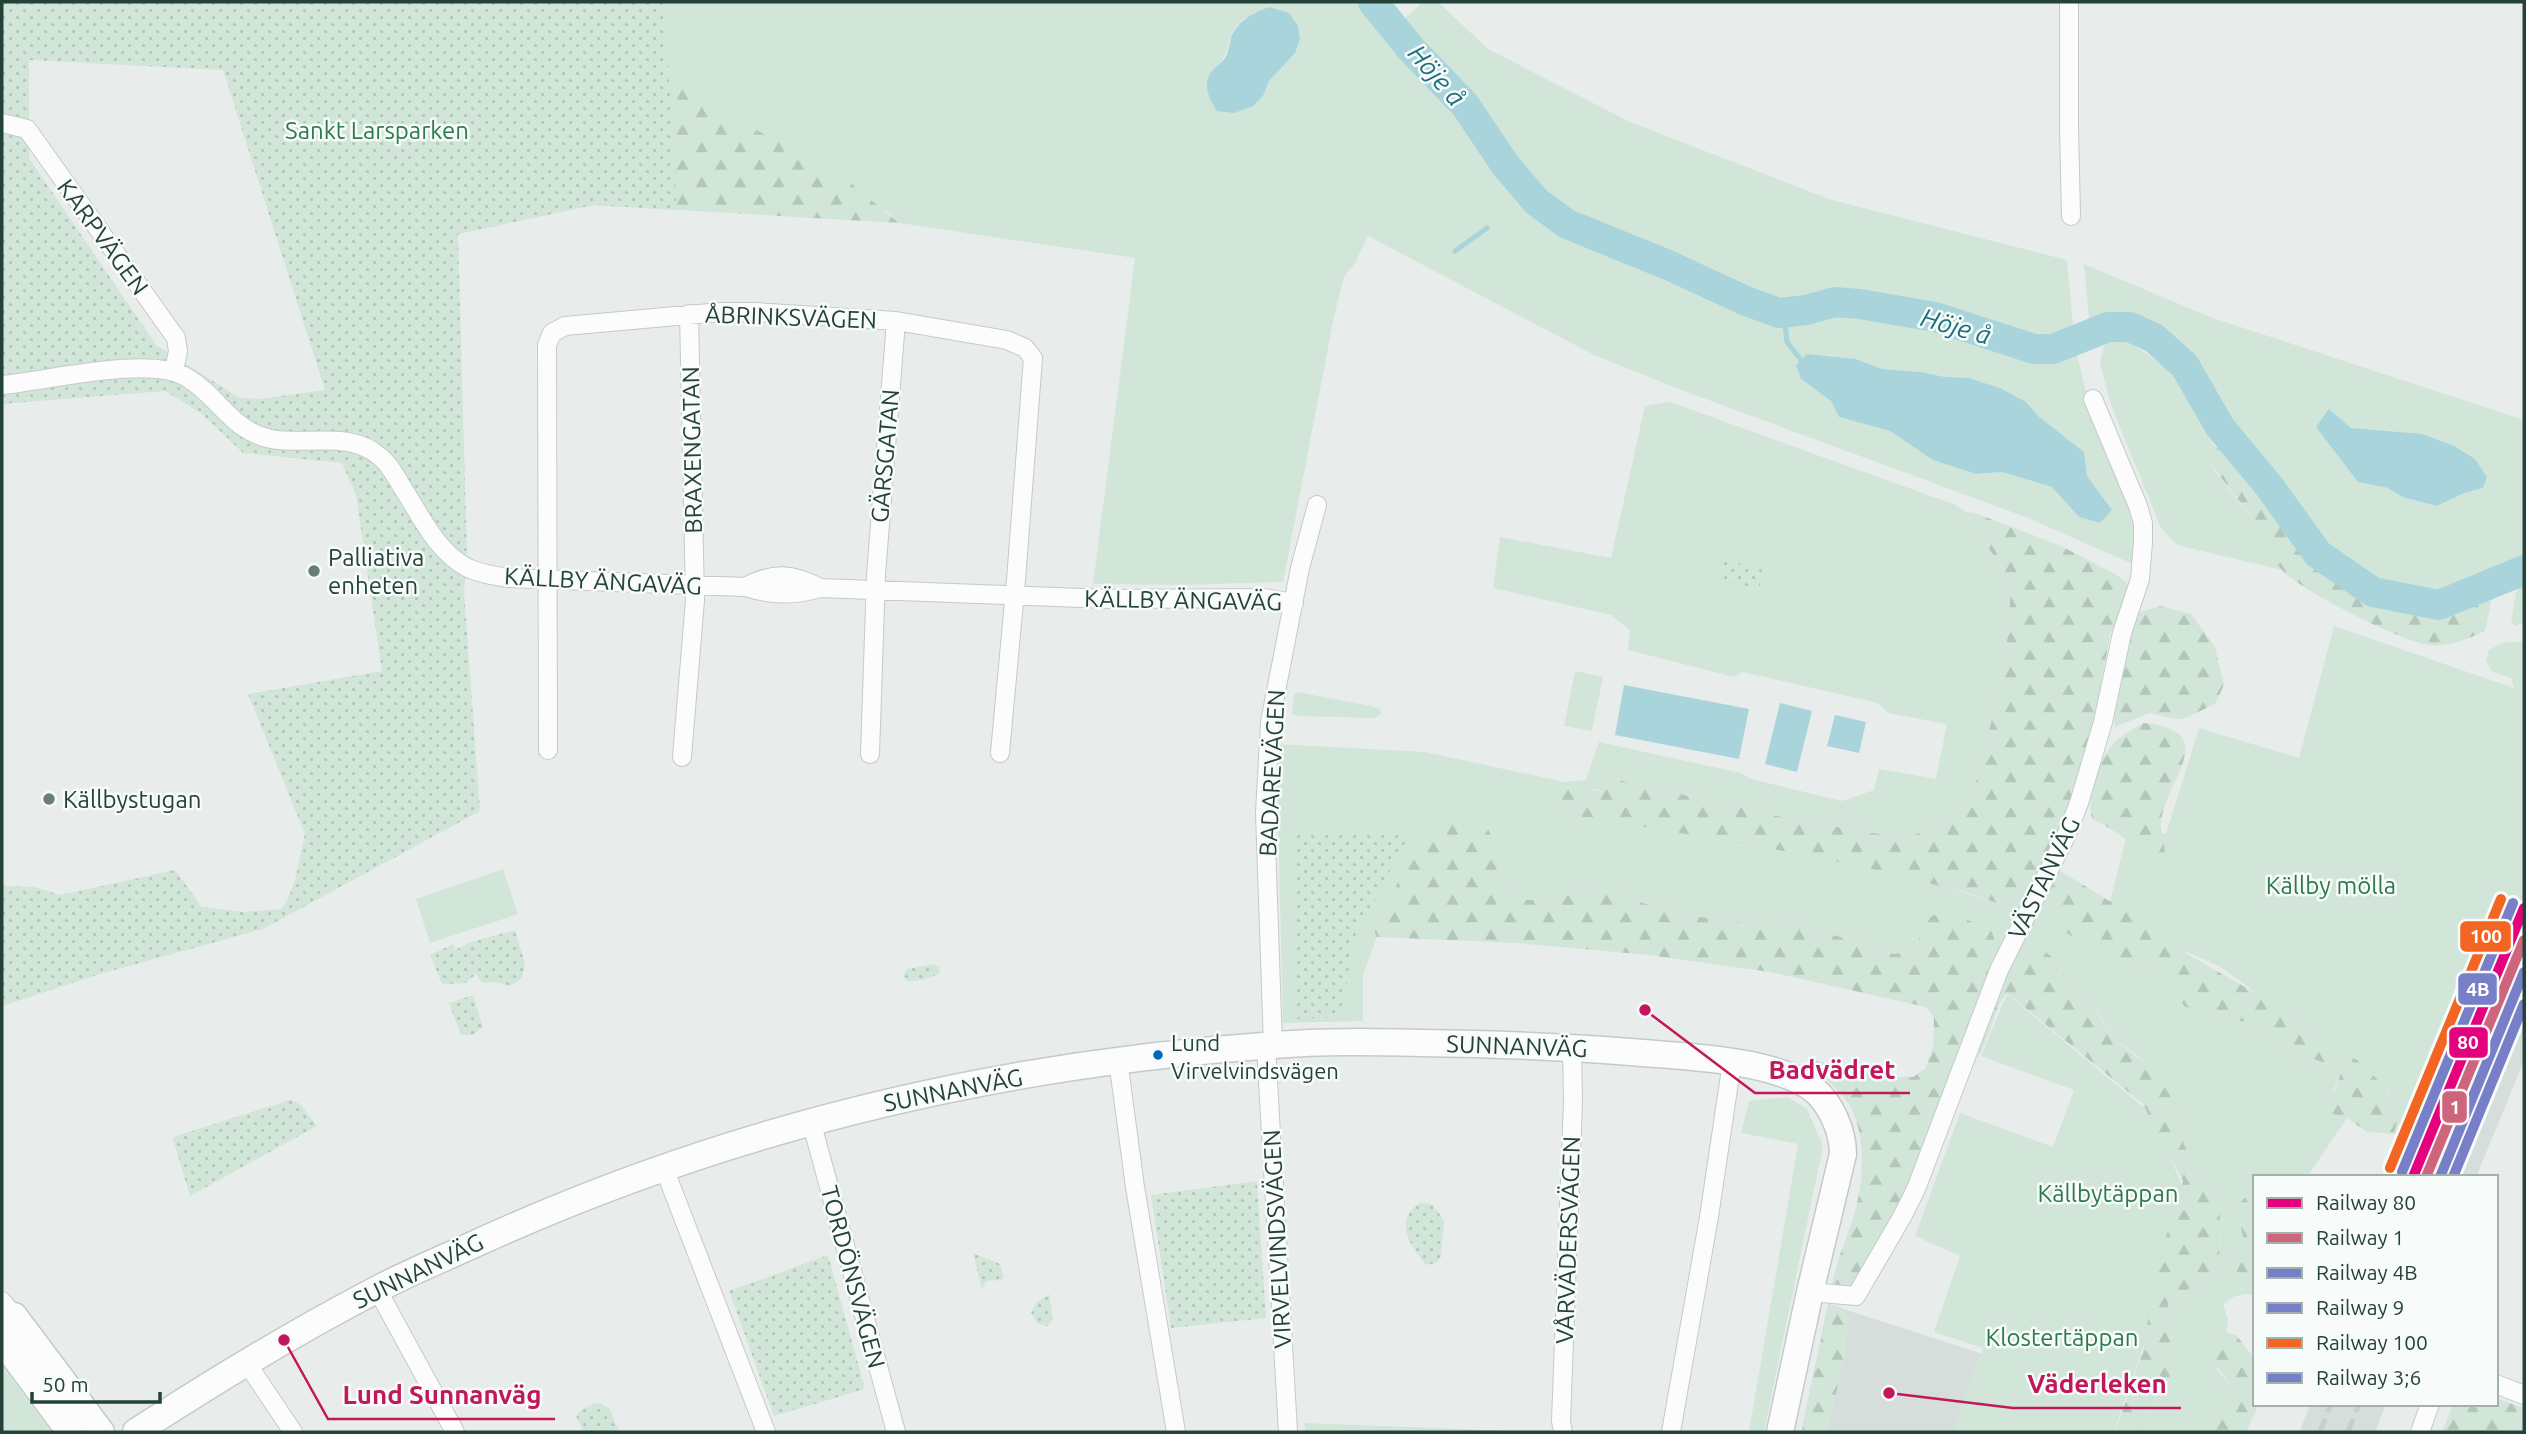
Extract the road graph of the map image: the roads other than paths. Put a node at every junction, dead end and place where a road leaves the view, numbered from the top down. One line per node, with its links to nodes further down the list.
1 (2069, 2): 3 (street)
2 (2, 123): 6 (street, KARPVÄGEN)
3 (2071, 216)
4 (689, 314): 5 (street, ÅBRINKSVÄGEN); 10 (street, ÅBRINKSVÄGEN); 11 (street, BRAXENGATAN)
5 (896, 321): 12 (street, GÄRSGATAN); 13 (street, ÅBRINKSVÄGEN)
6 (174, 371): 7 (street); 10 (street, KÄLLBY ÄNGAVÄG)
7 (2, 384)
8 (2093, 399): 26 (street, VÄSTANVÄG)
9 (1317, 505): 14 (street, BADAREVÄGEN)
10 (549, 580): 11 (street, KÄLLBY ÄNGAVÄG); 15 (street)
11 (695, 586): 12 (street, KÄLLBY ÄNGAVÄG); 18 (street, BRAXENGATAN)
12 (875, 591): 13 (street, KÄLLBY ÄNGAVÄG); 17 (street, GÄRSGATAN)
13 (1014, 596): 14 (street, KÄLLBY ÄNGAVÄG); 16 (street)
14 (1294, 603): 19 (street, BADAREVÄGEN)
15 (548, 750)
16 (1000, 753)
17 (870, 754)
18 (682, 757)
19 (1270, 1045): 20 (street, SUNNANVÄG); 21 (street, SUNNANVÄG); 41 (street, VIRVELVINDSVÄGEN)
20 (1572, 1047): 22 (street, SUNNANVÄG); 42 (street, VÅRVÄDERSVÄGEN)
21 (1118, 1060): 23 (street, SUNNANVÄG); 40 (street)
22 (1732, 1062): 26 (street, SUNNANVÄG); 43 (street)
23 (811, 1121): 24 (street, SUNNANVÄG); 39 (street, TORDÖNSVÄGEN)
24 (664, 1168): 25 (street, SUNNANVÄG); 38 (street)
25 (377, 1289): 29 (street, SUNNANVÄG); 37 (street)
26 (1810, 1292): 44 (street)
27 (6, 1314): 34 (street)
28 (2, 1340): 33 (street)
29 (246, 1362): 35 (street, SUNNANVÄG); 36 (street)
30 (2498, 1385): 31 (street)
31 (2524, 1395)
32 (2429, 1406): 45 (street)
33 (70, 1432)
34 (101, 1432)
35 (136, 1432)
36 (293, 1432)
37 (455, 1432)
38 (766, 1432)
39 (896, 1432)
40 (1176, 1432)
41 (1288, 1432)
42 (1563, 1432)
43 (1671, 1432)
44 (1780, 1432)
45 (2420, 1432)

